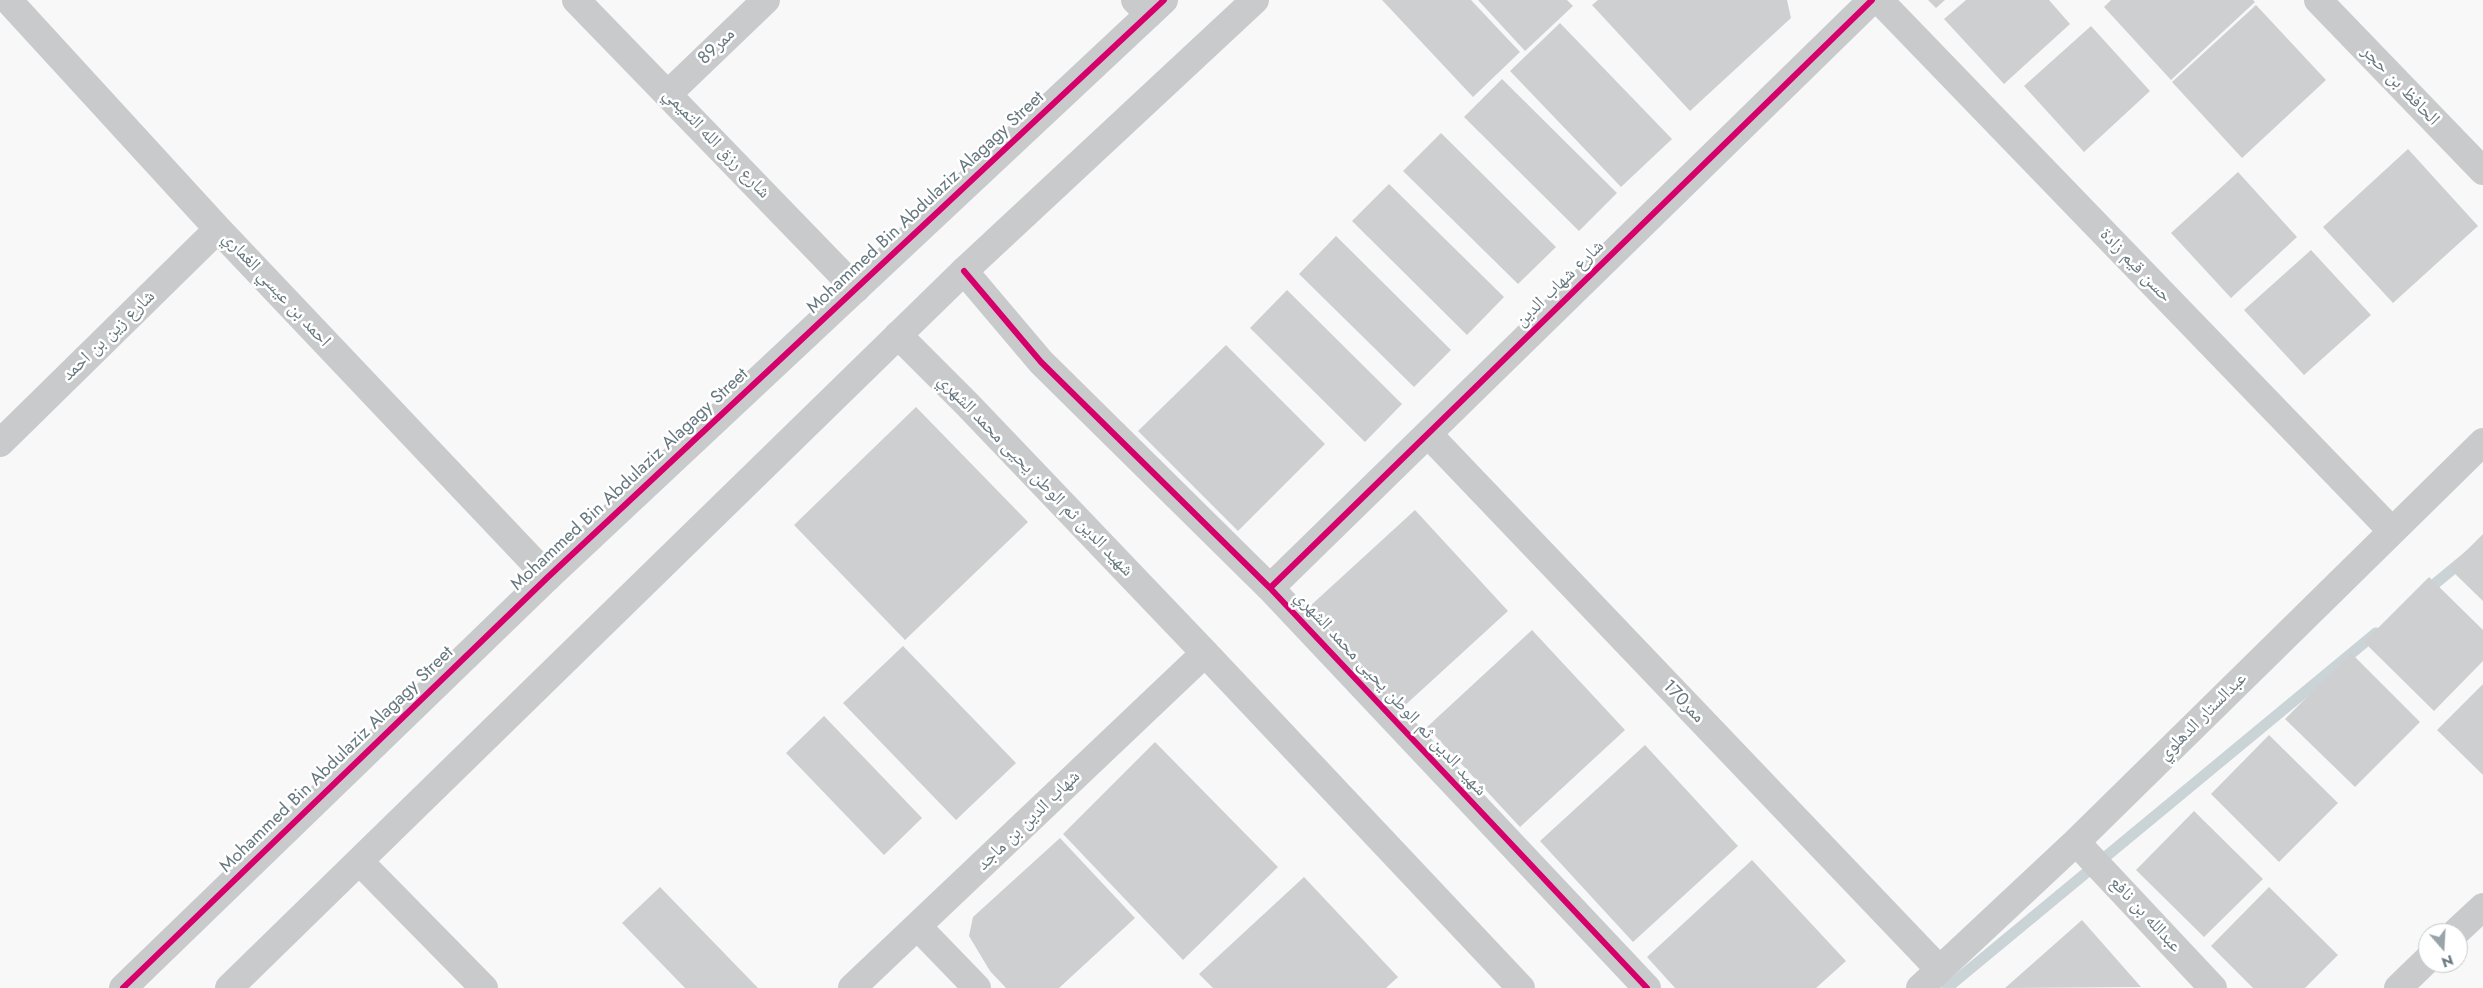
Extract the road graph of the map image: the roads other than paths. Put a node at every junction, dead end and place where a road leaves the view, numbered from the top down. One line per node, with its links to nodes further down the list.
1 (8, 0): 11 (street, احمد بن عيسي الغماري)
2 (576, 0): 9 (street, شارع رزق الله التميمي)
3 (766, 0): 9 (street, ممر89)
4 (1255, 0): 12 (street)
5 (1872, 0): 15 (street, شارع شهاب الدين)
6 (1879, 0): 18 (street, حسن قيم زادة)
7 (2318, 0): 10 (street, الحافظ بن حجر)
8 (1149, 5): 13 (street, Mohammed Bin Abdulaziz Alagagy Street)
9 (668, 94): 13 (street, شارع رزق الله التميمي)
10 (2483, 171)
11 (218, 229): 17 (street, شارع زين بن احمد); 19 (street, احمد بن عيسي الغماري)
12 (964, 271): 14 (street); 20 (street, شهيد الدين ثم الوطن يحيى محمد الشهري)
13 (856, 289): 19 (street, Mohammed Bin Abdulaziz Alagagy Street)
14 (898, 335): 21 (street, شهيد الدين ثم الوطن يحيى محمد الشهري); 23 (street)
15 (1428, 434): 20 (street, شارع شهاب الدين); 28 (street, ممر170)
16 (2483, 442): 18 (street, عبدالستار الدهلوي)
17 (0, 443)
18 (2392, 531): 22 (street, عبدالستار الدهلوي)
19 (548, 578): 29 (street, Mohammed Bin Abdulaziz Alagagy Street)
20 (1270, 588): 35 (street, شهيد الدين ثم الوطن يحيى محمد الشهري)
21 (1205, 653): 26 (street, شهاب الدين بن ماجد); 34 (street, شهيد الدين ثم الوطن يحيى محمد الشهري)
22 (2076, 842): 28 (street, عبدالستار الدهلوي); 36 (street, عبدالله بن نافع)
23 (360, 862): 30 (street); 31 (street)
24 (2483, 907): 25 (street)
25 (2466, 923)
26 (918, 927): 32 (street, شهاب الدين بن ماجد); 33 (street)
27 (2418, 969): 37 (street)
28 (1929, 979)
29 (123, 988)
30 (229, 988)
31 (484, 988)
32 (852, 988)
33 (977, 988)
34 (1521, 988)
35 (1647, 988)
36 (2213, 988)
37 (2398, 988)

